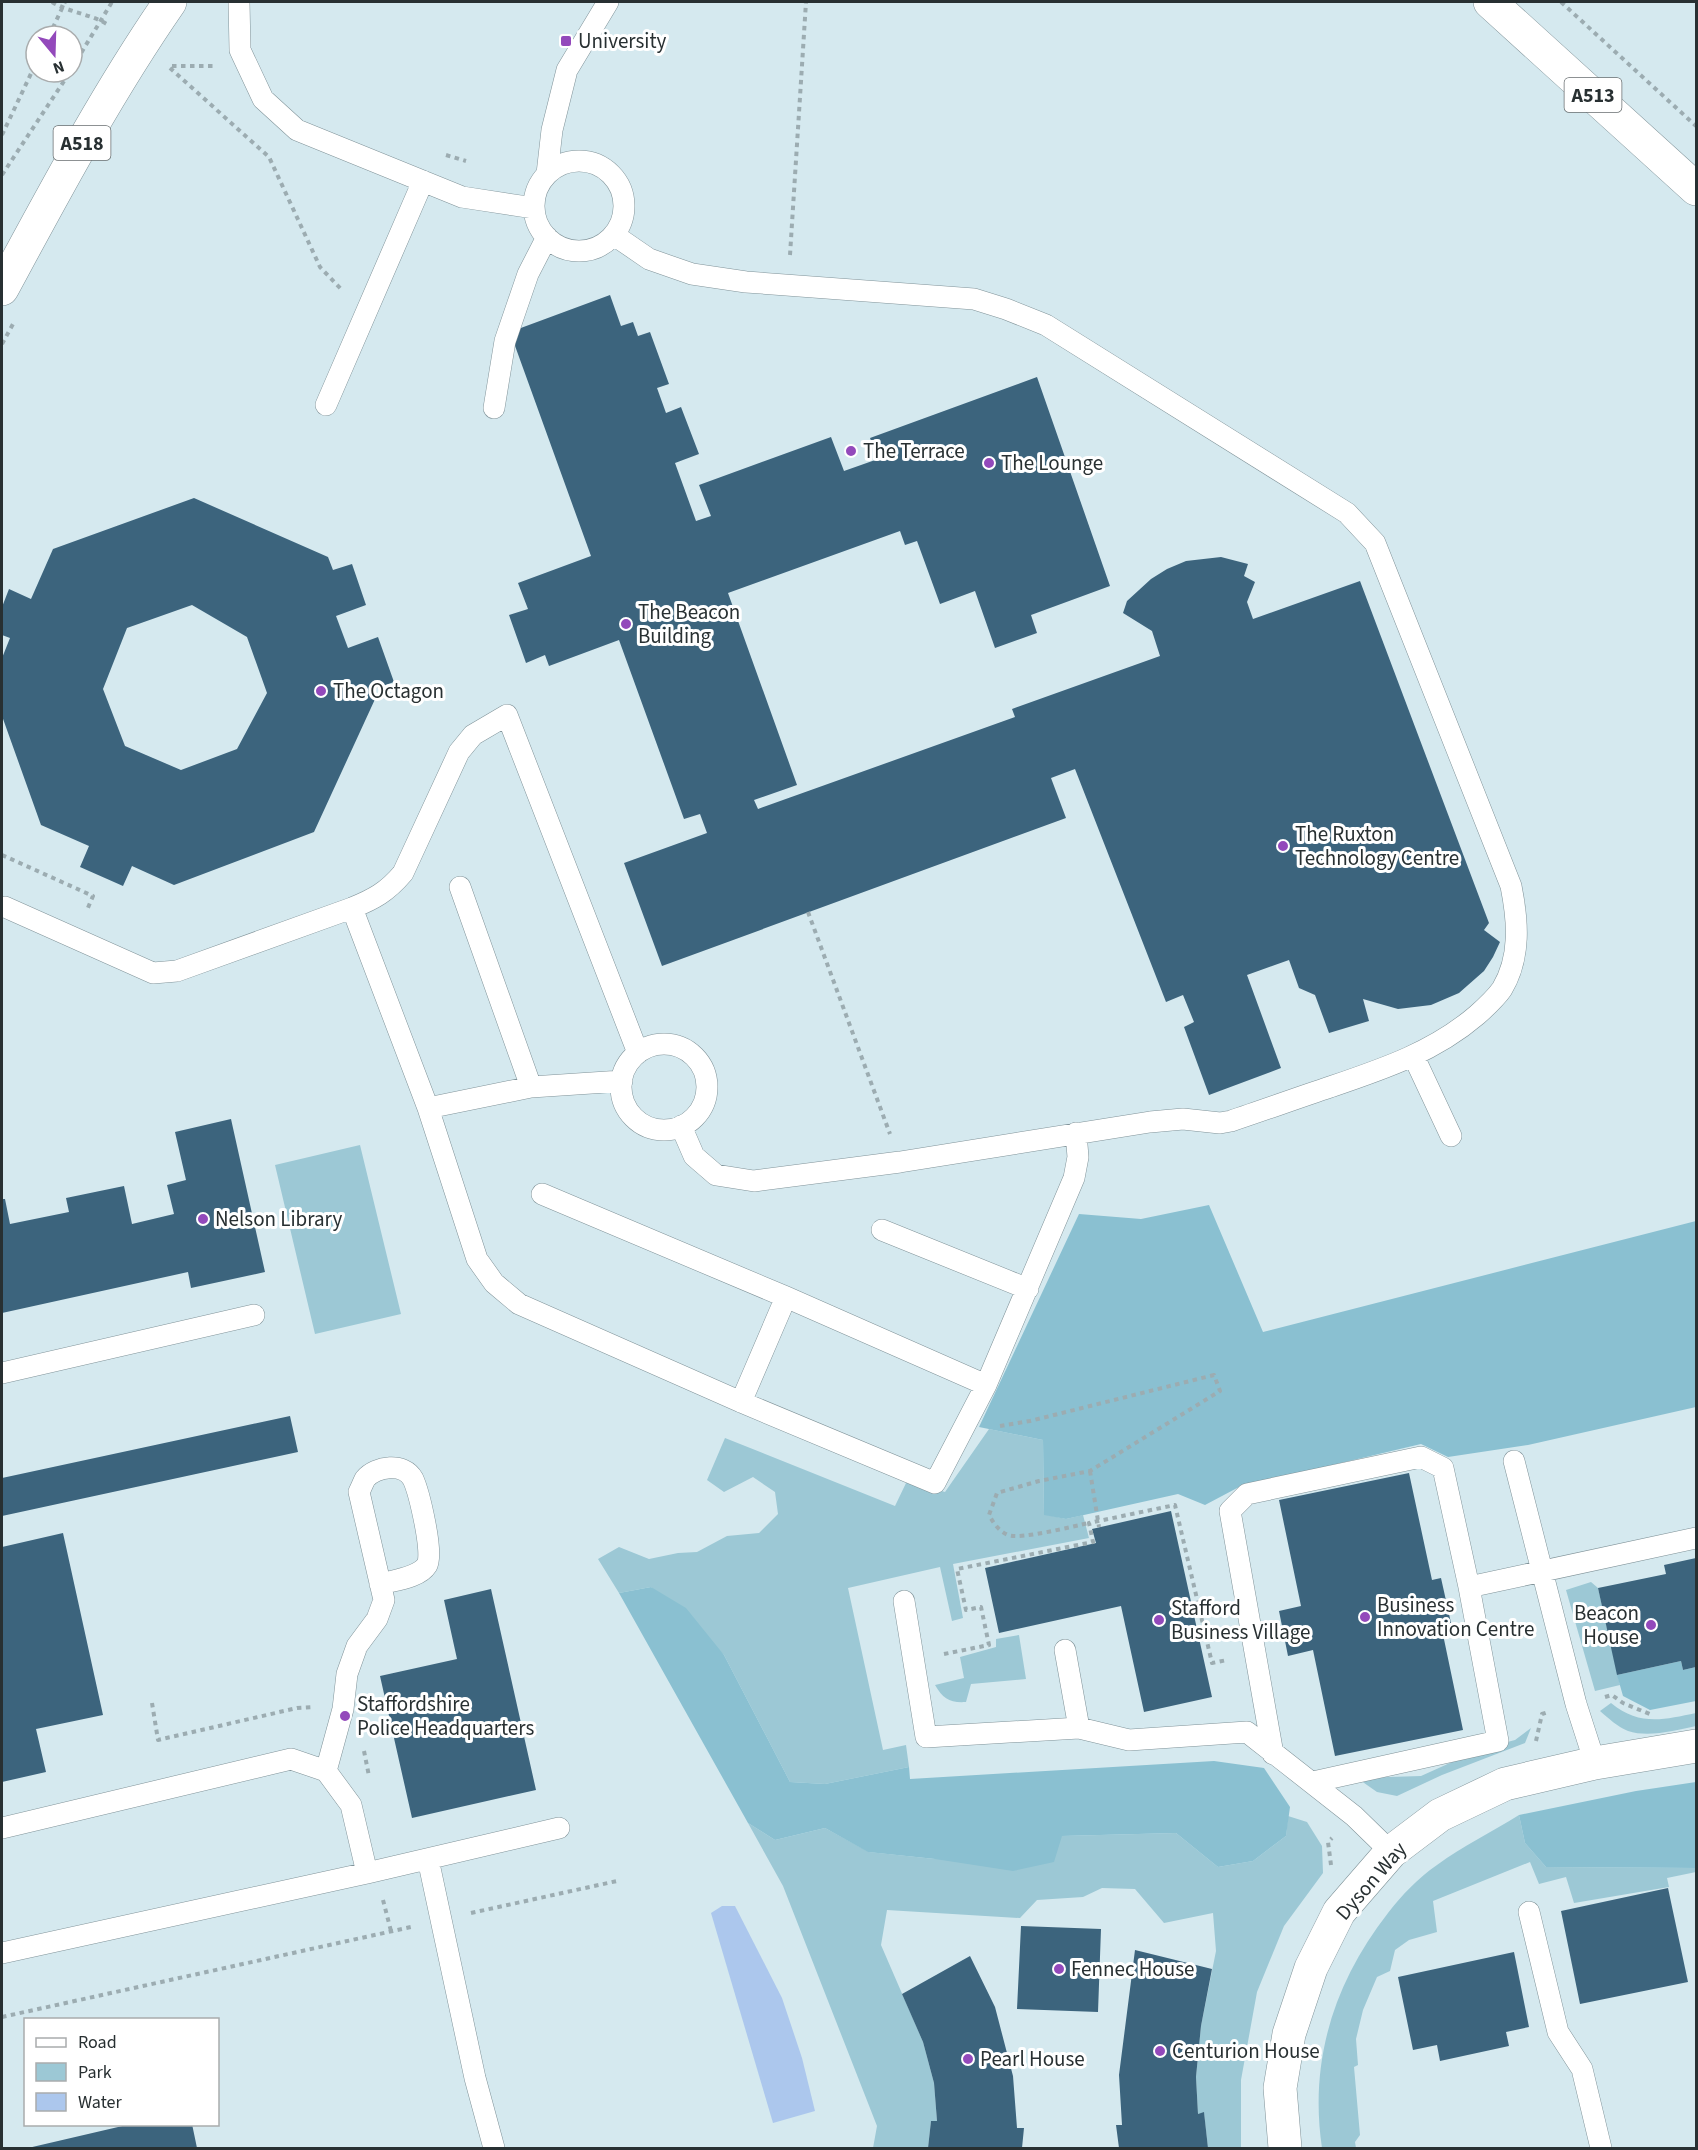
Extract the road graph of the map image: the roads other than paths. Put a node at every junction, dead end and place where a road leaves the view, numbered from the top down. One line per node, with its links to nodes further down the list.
1 (170, 2): 11 (main road, A518)
2 (239, 2): 6 (lane)
3 (608, 2): 5 (lane)
4 (1490, 2): 7 (main road, A513)
5 (547, 174): 8 (lane); 9 (lane)
6 (423, 181): 8 (lane); 12 (lane)
7 (1696, 189)
8 (534, 208): 10 (lane)
9 (614, 235): 10 (lane); 18 (lane)
10 (547, 237): 13 (lane)
11 (2, 289)
12 (326, 405)
13 (494, 408)
14 (460, 887): 20 (lane)
15 (5, 908): 16 (lane)
16 (352, 908): 17 (lane); 21 (lane)
17 (638, 1053): 19 (lane); 22 (lane)
18 (1414, 1057): 23 (lane); 24 (lane)
19 (622, 1081): 20 (lane); 22 (lane)
20 (531, 1087): 21 (lane)
21 (428, 1108): 32 (lane)
22 (681, 1126): 23 (lane)
23 (1076, 1133): 27 (lane)
24 (1451, 1136)
25 (542, 1194): 28 (lane)
26 (882, 1230): 27 (lane)
27 (1028, 1289): 31 (lane)
28 (786, 1297): 31 (lane); 32 (lane)
29 (254, 1315): 30 (lane)
30 (2, 1373)
31 (986, 1385): 32 (lane)
32 (741, 1402)
33 (1514, 1461): 35 (lane)
34 (1696, 1538): 35 (lane)
35 (1541, 1570): 37 (lane); 43 (lane)
36 (380, 1584): 36 (lane); 44 (lane)
37 (1469, 1587): 42 (lane); 45 (lane)
38 (904, 1601): 40 (lane)
39 (1065, 1650): 40 (lane)
40 (1079, 1728): 42 (lane)
41 (1696, 1746): 43 (main road, Dyson Way)
42 (1274, 1754): 45 (lane)
43 (1595, 1763): 48 (main road, Dyson Way)
44 (326, 1771): 46 (lane); 50 (lane)
45 (1314, 1782): 48 (lane)
46 (2, 1828)
47 (559, 1828): 49 (lane)
48 (1391, 1852): 54 (main road, Dyson Way)
49 (428, 1859): 50 (lane); 53 (lane)
50 (367, 1873): 52 (lane)
51 (1529, 1912): 55 (lane)
52 (2, 1953)
53 (494, 2148)
54 (1284, 2148)
55 (1601, 2148)

